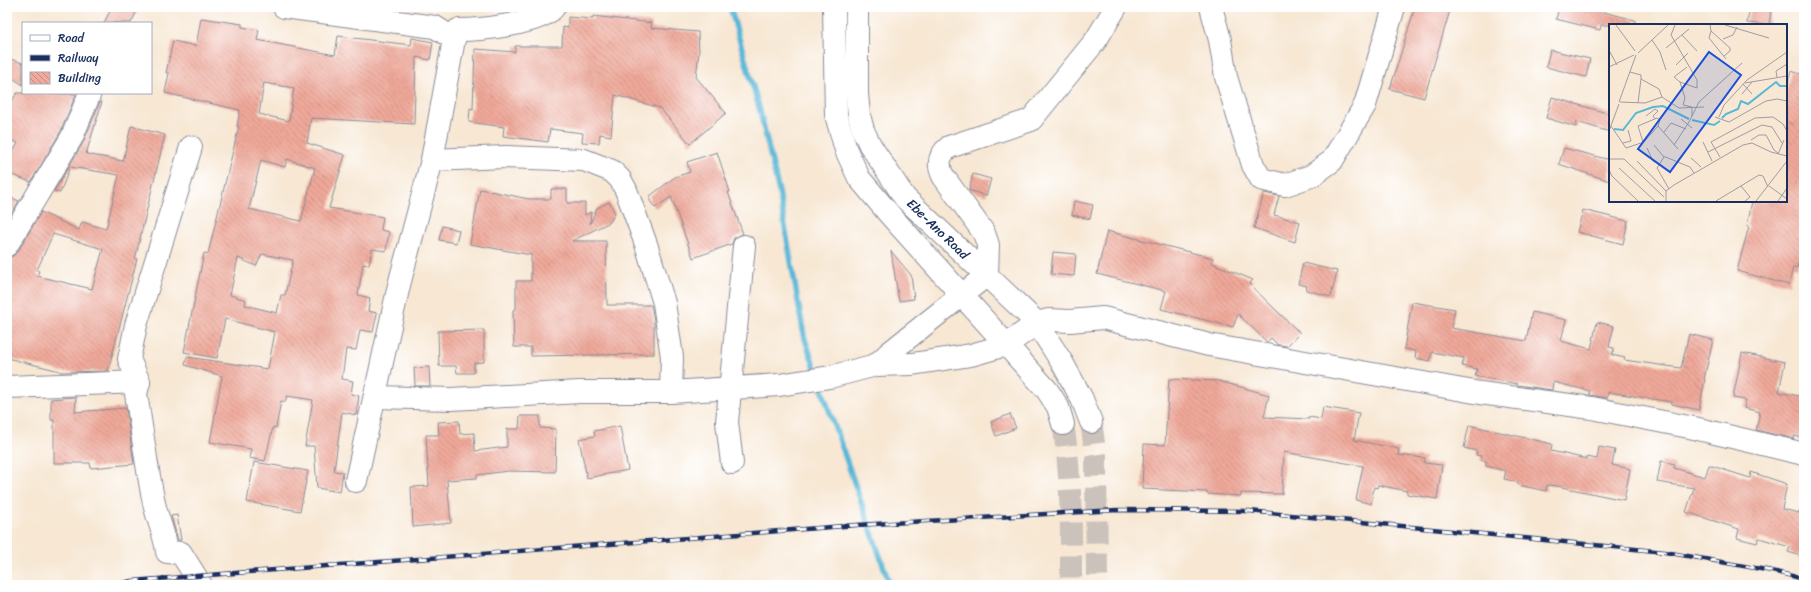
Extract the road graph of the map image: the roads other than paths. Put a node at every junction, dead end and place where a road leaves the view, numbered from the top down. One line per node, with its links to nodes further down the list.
1 (284, 7): 8 (street)
2 (554, 7): 8 (street)
3 (834, 7): 15 (street, Ebe-Ano Road)
4 (857, 7): 14 (street, Ebe-Ano Road)
5 (1116, 7): 14 (street)
6 (1211, 7): 7 (street)
7 (1394, 7)
8 (454, 39): 11 (street)
9 (90, 94): 12 (street)
10 (191, 147): 19 (street)
11 (432, 160): 22 (street); 23 (street)
12 (7, 245)
13 (744, 246): 21 (street)
14 (988, 275): 15 (street); 16 (street, Ebe-Ano Road)
15 (962, 296): 17 (street, Ebe-Ano Road); 18 (street)
16 (1037, 323): 17 (street); 24 (street, Ebe-Ano Road); 26 (street)
17 (1006, 345): 18 (street); 25 (street, Ebe-Ano Road)
18 (876, 365): 21 (street)
19 (139, 382): 20 (street); 29 (street)
20 (7, 387)
21 (730, 388): 22 (street); 27 (street)
22 (671, 392): 23 (street)
23 (375, 397): 28 (street)
24 (1091, 422)
25 (1063, 424)
26 (1804, 454)
27 (732, 463)
28 (356, 482)
29 (201, 585)

